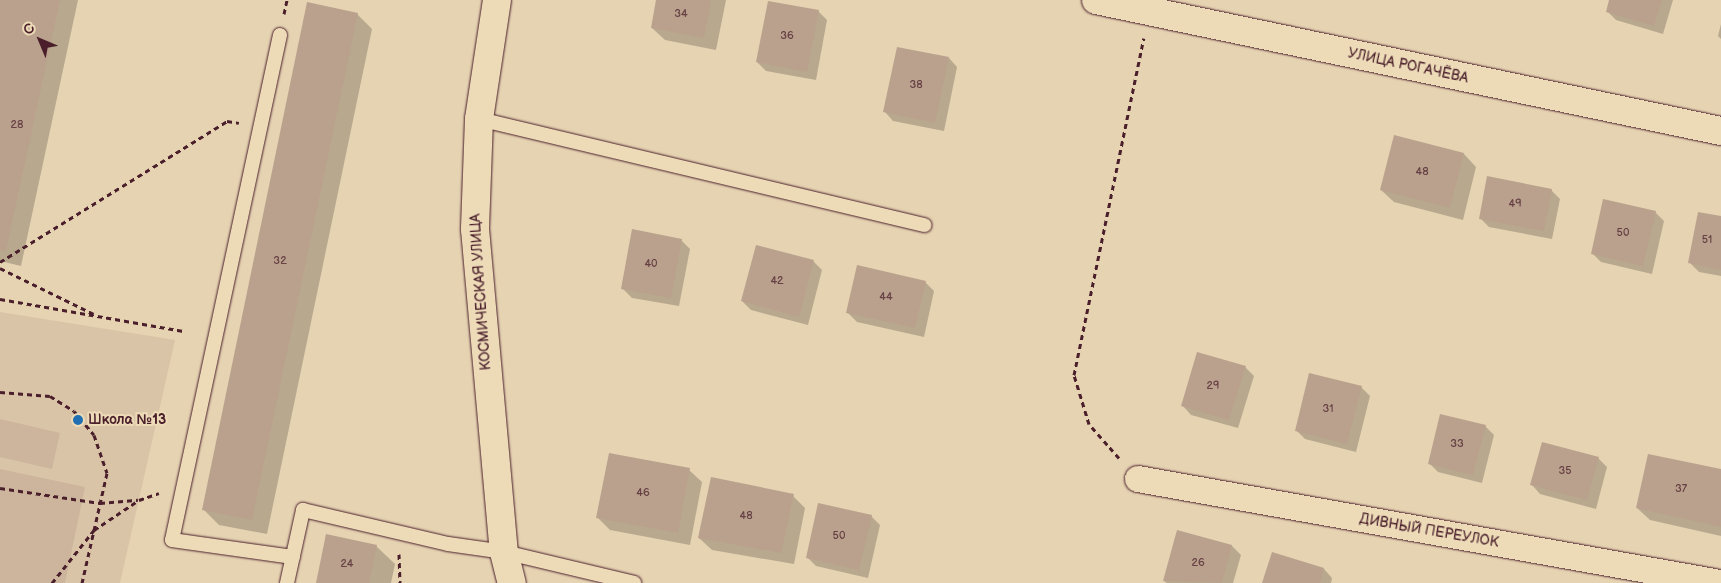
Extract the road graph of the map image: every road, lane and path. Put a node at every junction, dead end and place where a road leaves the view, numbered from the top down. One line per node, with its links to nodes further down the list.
1 (497, 0): 5 (street, КОСМИЧЕСКАЯ УЛИЦА)
2 (1096, 0): 3 (street, УЛИЦА РОГАЧЁВА)
3 (1150, 6): 7 (street, УЛИЦА РОГАЧЁВА); 15 (path)
4 (280, 35): 6 (lane)
5 (479, 119): 8 (lane); 22 (street, КОСМИЧЕСКАЯ УЛИЦА)
6 (260, 128): 9 (path); 16 (lane)
7 (1721, 131)
8 (925, 225)
9 (0, 262)
10 (0, 268): 12 (path)
11 (0, 299): 12 (path)
12 (101, 317): 13 (path)
13 (183, 331)
14 (0, 392): 19 (path)
15 (1138, 479): 30 (street, ДИВНЫЙ ПЕРЕУЛОК)
16 (184, 484): 18 (path); 23 (lane)
17 (0, 488): 19 (path)
18 (139, 500): 19 (path); 20 (path)
19 (100, 503): 20 (path)
20 (94, 530): 24 (path); 25 (path)
21 (399, 532): 22 (lane); 23 (lane); 27 (path)
22 (504, 552): 28 (street, КОСМИЧЕСКАЯ УЛИЦА); 29 (lane)
23 (293, 557): 26 (lane)
24 (52, 583)
25 (82, 583)
26 (287, 583)
27 (400, 583)
28 (512, 583)
29 (634, 583)
30 (1720, 583)

